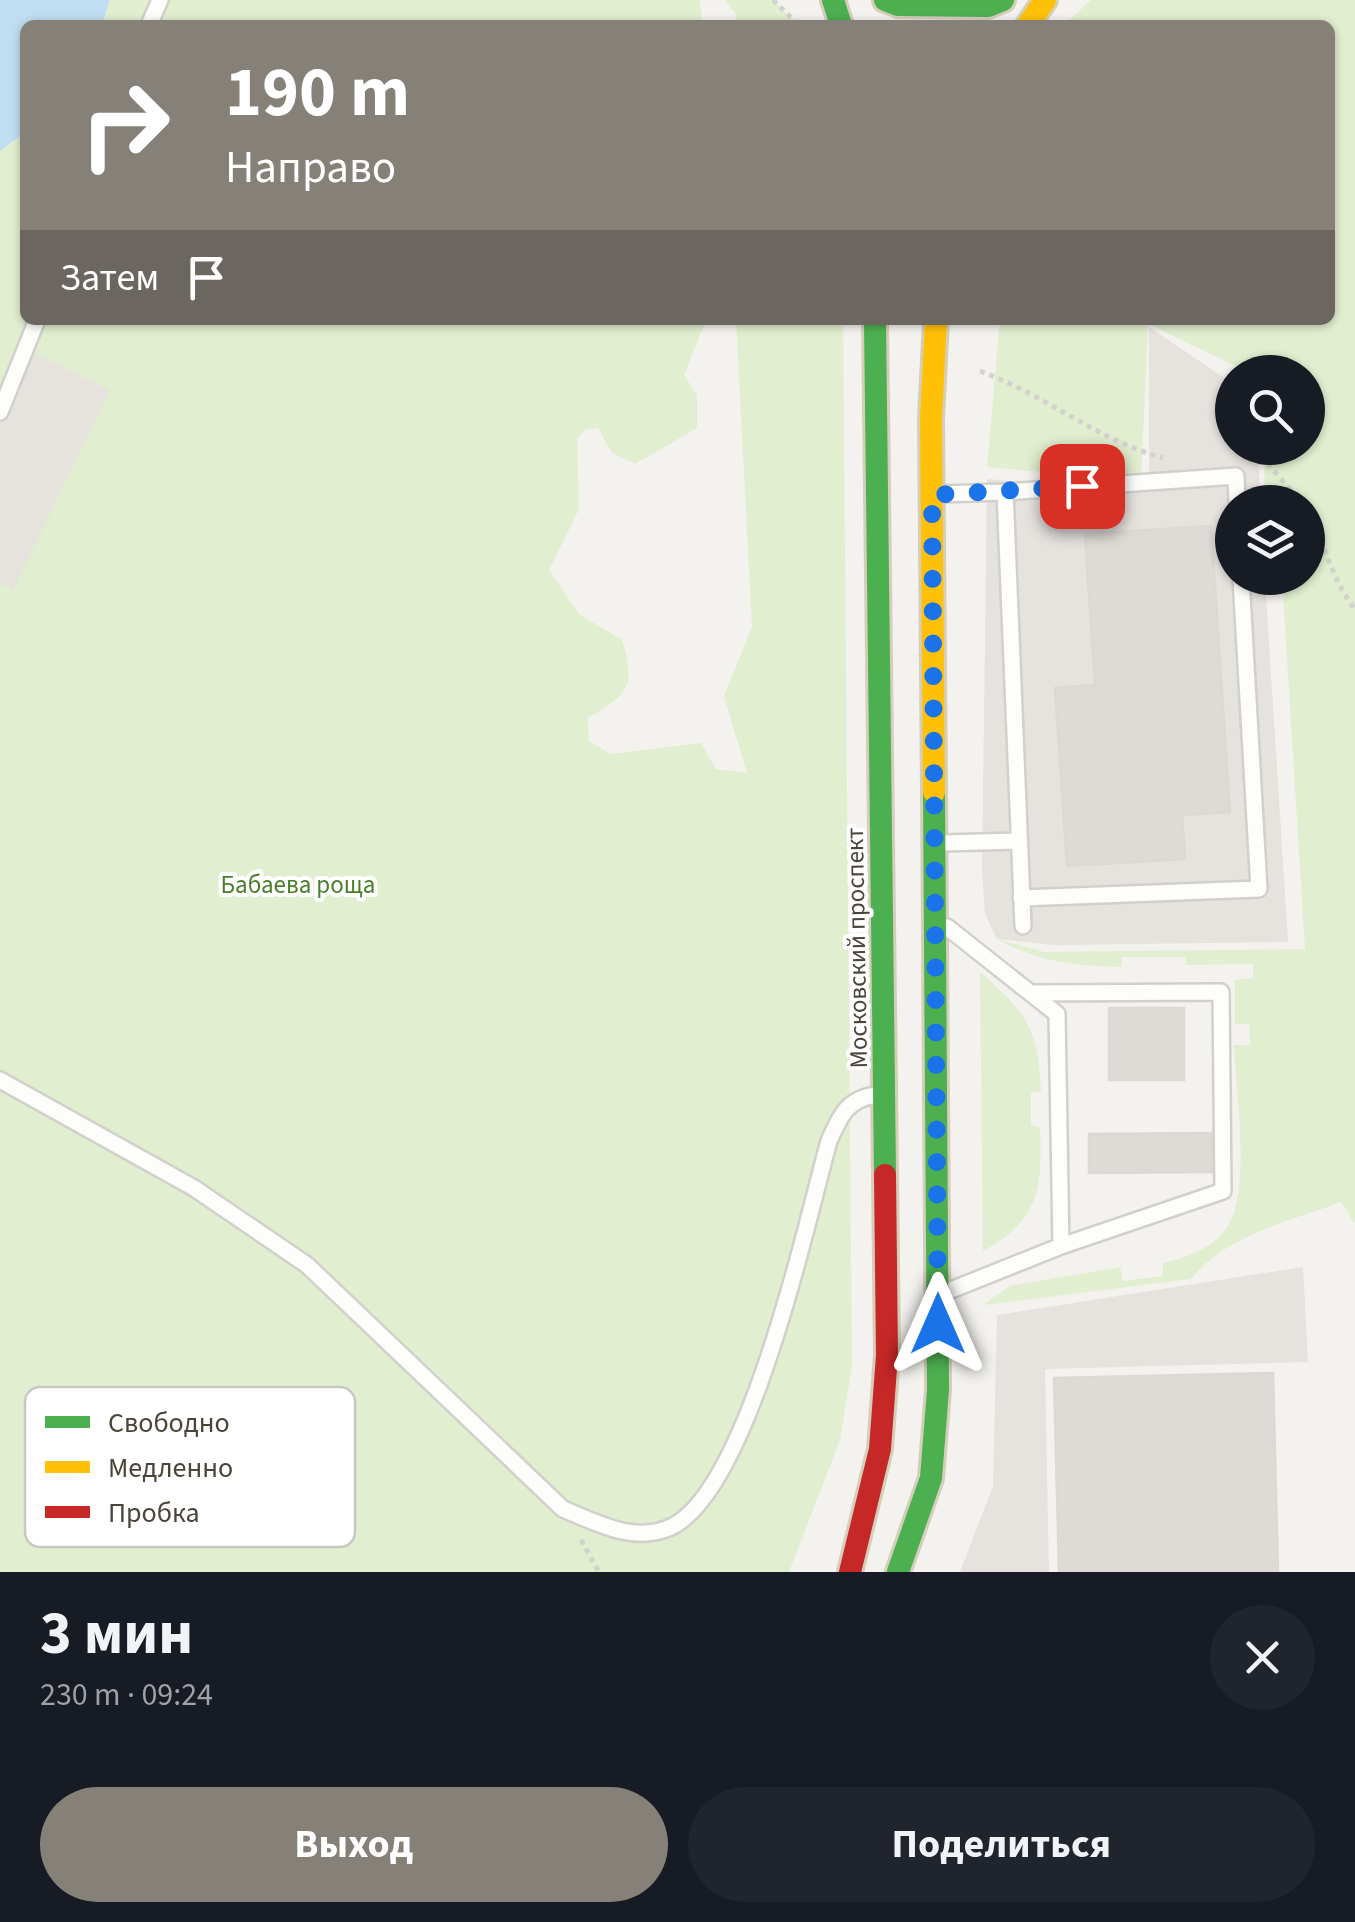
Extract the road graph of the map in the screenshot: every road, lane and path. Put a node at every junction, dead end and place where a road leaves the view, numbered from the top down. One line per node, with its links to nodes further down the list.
1 (774, 0): 4 (path)
2 (885, 0): 3 (main road)
3 (1003, 0)
4 (794, 20)
5 (35, 325): 9 (lane)
6 (875, 325): 26 (main road, Московский проспект)
7 (936, 325): 15 (main road)
8 (980, 371): 10 (path)
9 (0, 412)
10 (1167, 459)
11 (1269, 465): 13 (path)
12 (1236, 485): 14 (lane)
13 (1287, 485)
14 (1005, 492): 15 (lane); 19 (lane)
15 (932, 495): 20 (main road)
16 (1325, 545): 18 (path)
17 (1243, 595): 21 (lane)
18 (1355, 609)
19 (1019, 841): 20 (lane); 21 (lane)
20 (934, 843): 22 (main road)
21 (1022, 898): 23 (lane)
22 (934, 918): 24 (lane); 28 (main road)
23 (1023, 926)
24 (1032, 994): 27 (lane); 27 (lane)
25 (0, 1080): 26 (lane)
26 (885, 1093): 29 (main road, Московский проспект)
27 (1061, 1246): 28 (lane)
28 (937, 1295): 30 (main road)
29 (850, 1572)
30 (898, 1572)

